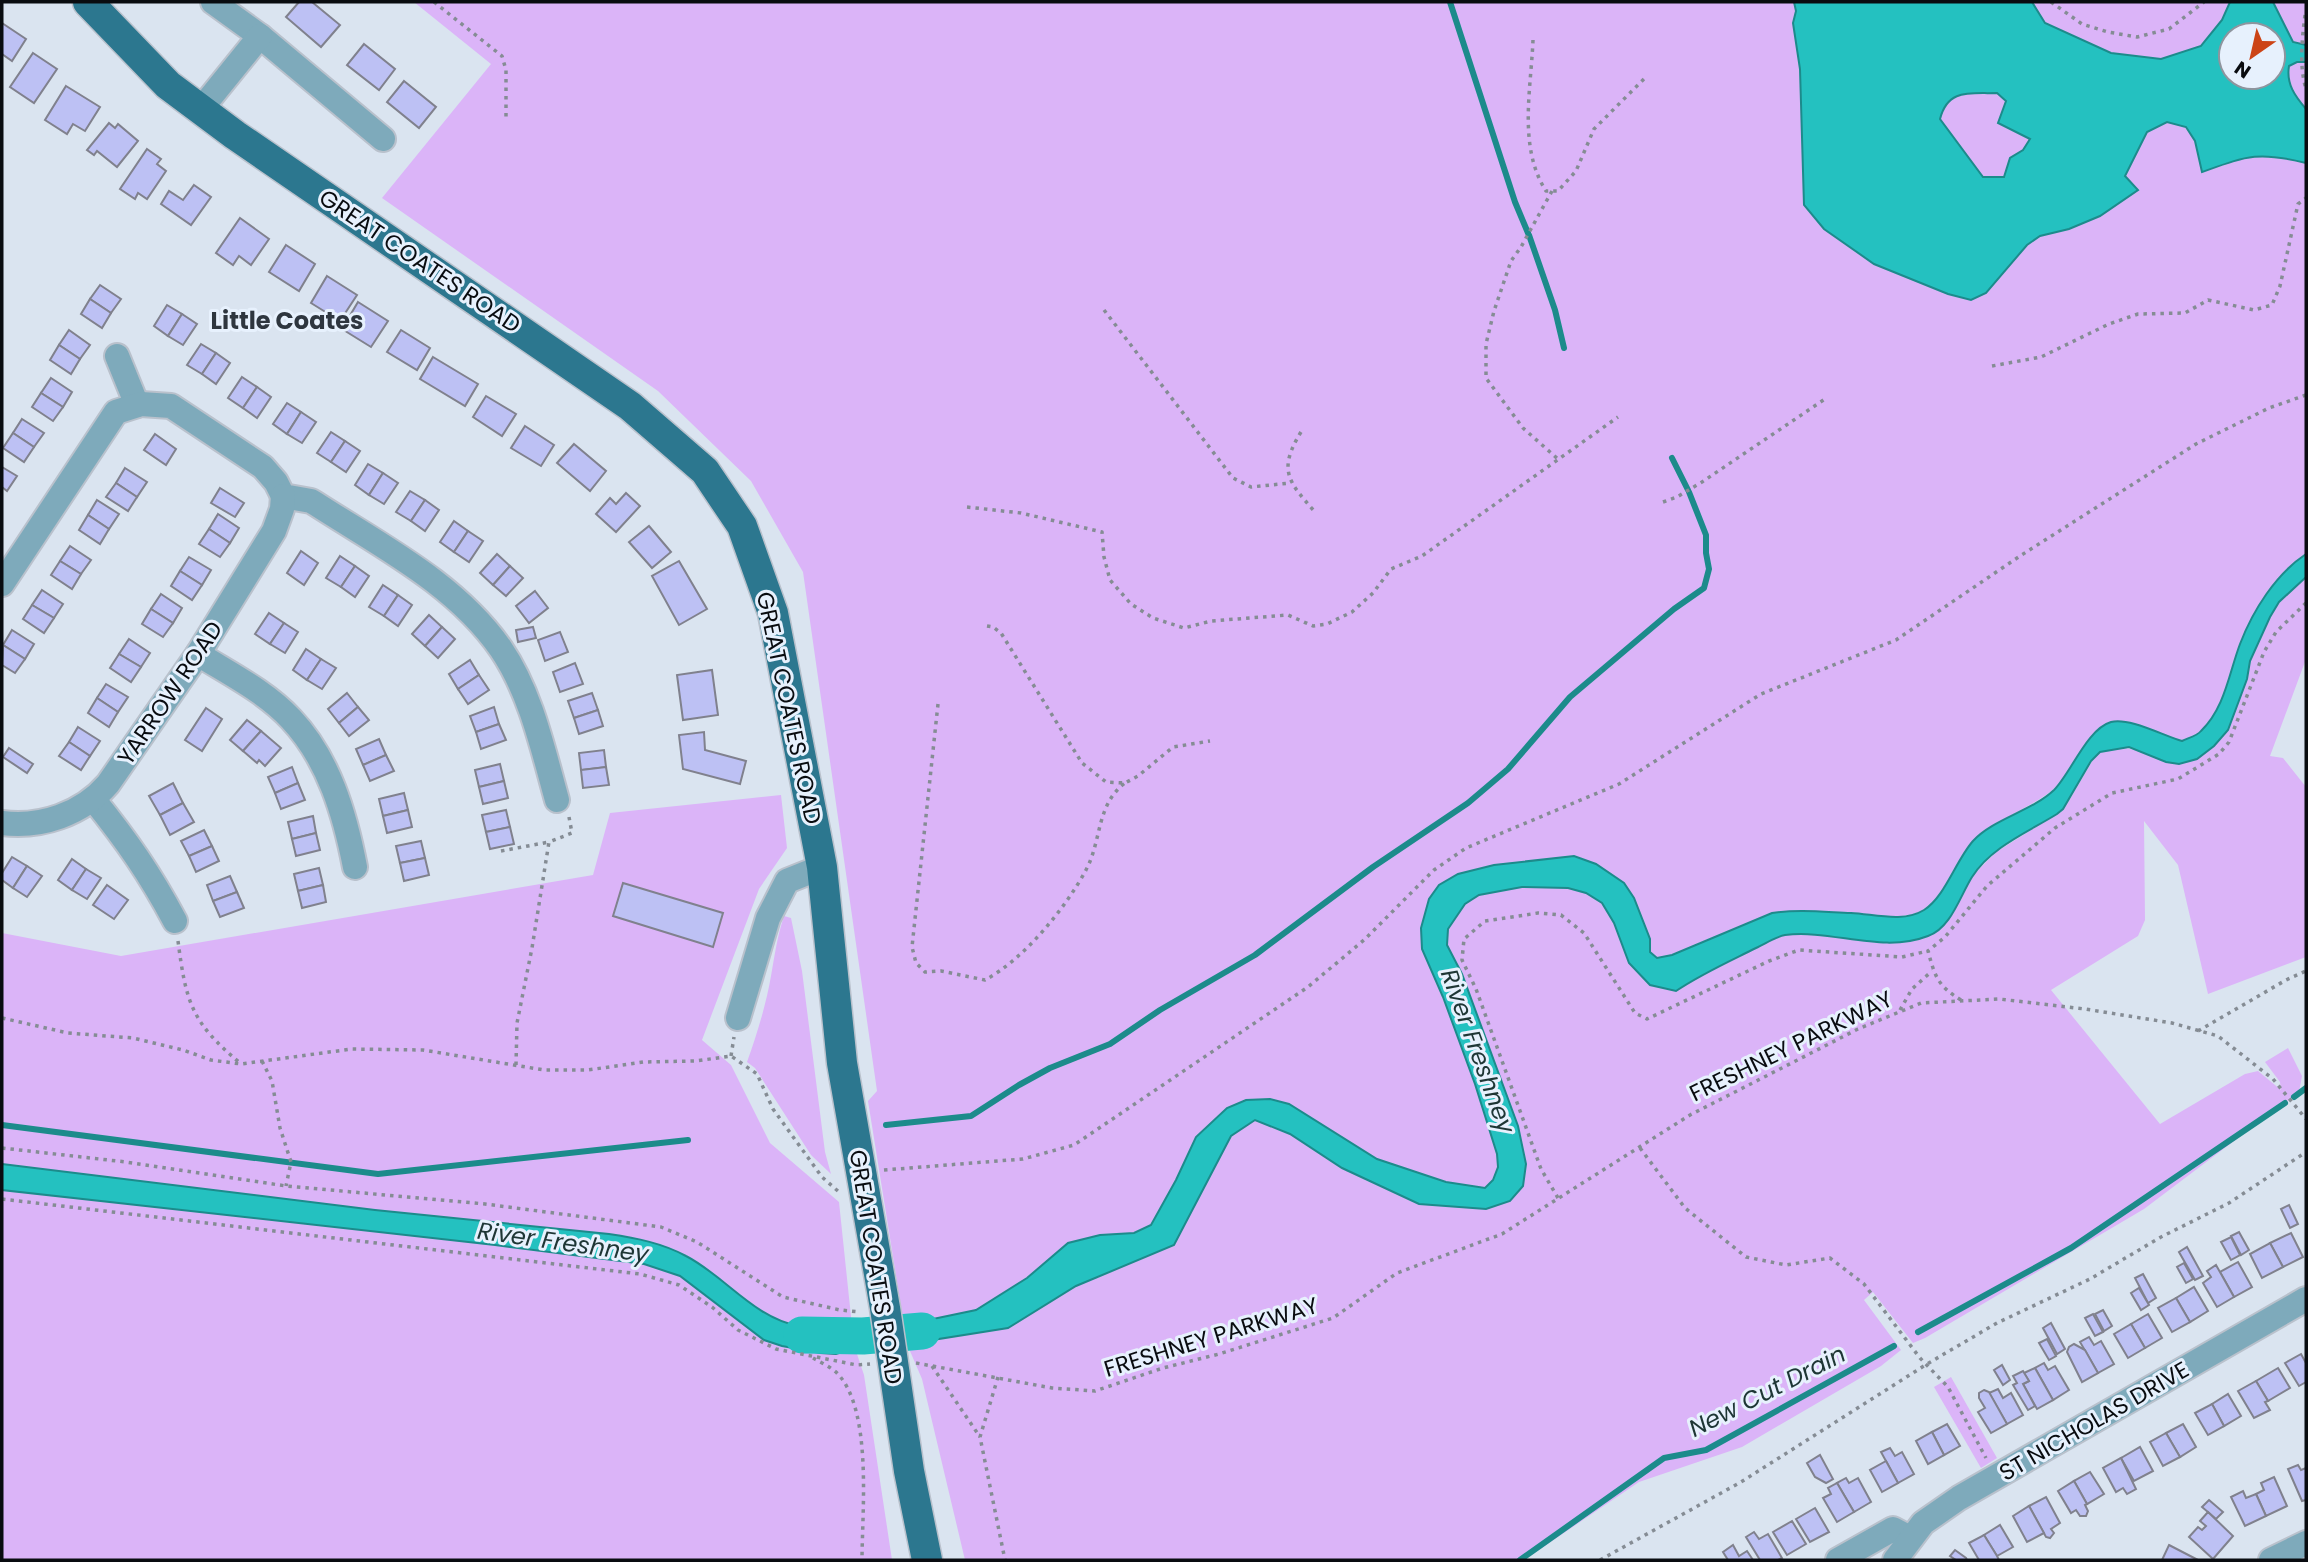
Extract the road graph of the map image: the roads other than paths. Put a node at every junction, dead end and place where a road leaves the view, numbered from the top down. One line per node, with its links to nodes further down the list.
1 (88, 2): 4 (main road, GREAT COATES ROAD)
2 (213, 2): 3 (street)
3 (260, 36): 4 (street); 5 (street)
4 (201, 109): 15 (main road, GREAT COATES ROAD)
5 (383, 139)
6 (117, 356): 7 (street)
7 (137, 405): 8 (street); 9 (street)
8 (283, 496): 10 (street, YARROW ROAD); 12 (street)
9 (6, 570)
10 (198, 654): 11 (street, YARROW ROAD); 14 (street)
11 (94, 800): 13 (street, YARROW ROAD); 16 (street)
12 (557, 800)
13 (2, 823)
14 (355, 867)
15 (822, 867): 17 (street); 21 (main road, GREAT COATES ROAD)
16 (175, 921)
17 (738, 1018)
18 (2306, 1298): 19 (street, ST NICHOLAS DRIVE)
19 (1910, 1538): 22 (street); 23 (street, ST NICHOLAS DRIVE)
20 (2306, 1543): 24 (street)
21 (927, 1560)
22 (1838, 1560)
23 (1895, 1560)
24 (2271, 1560)

